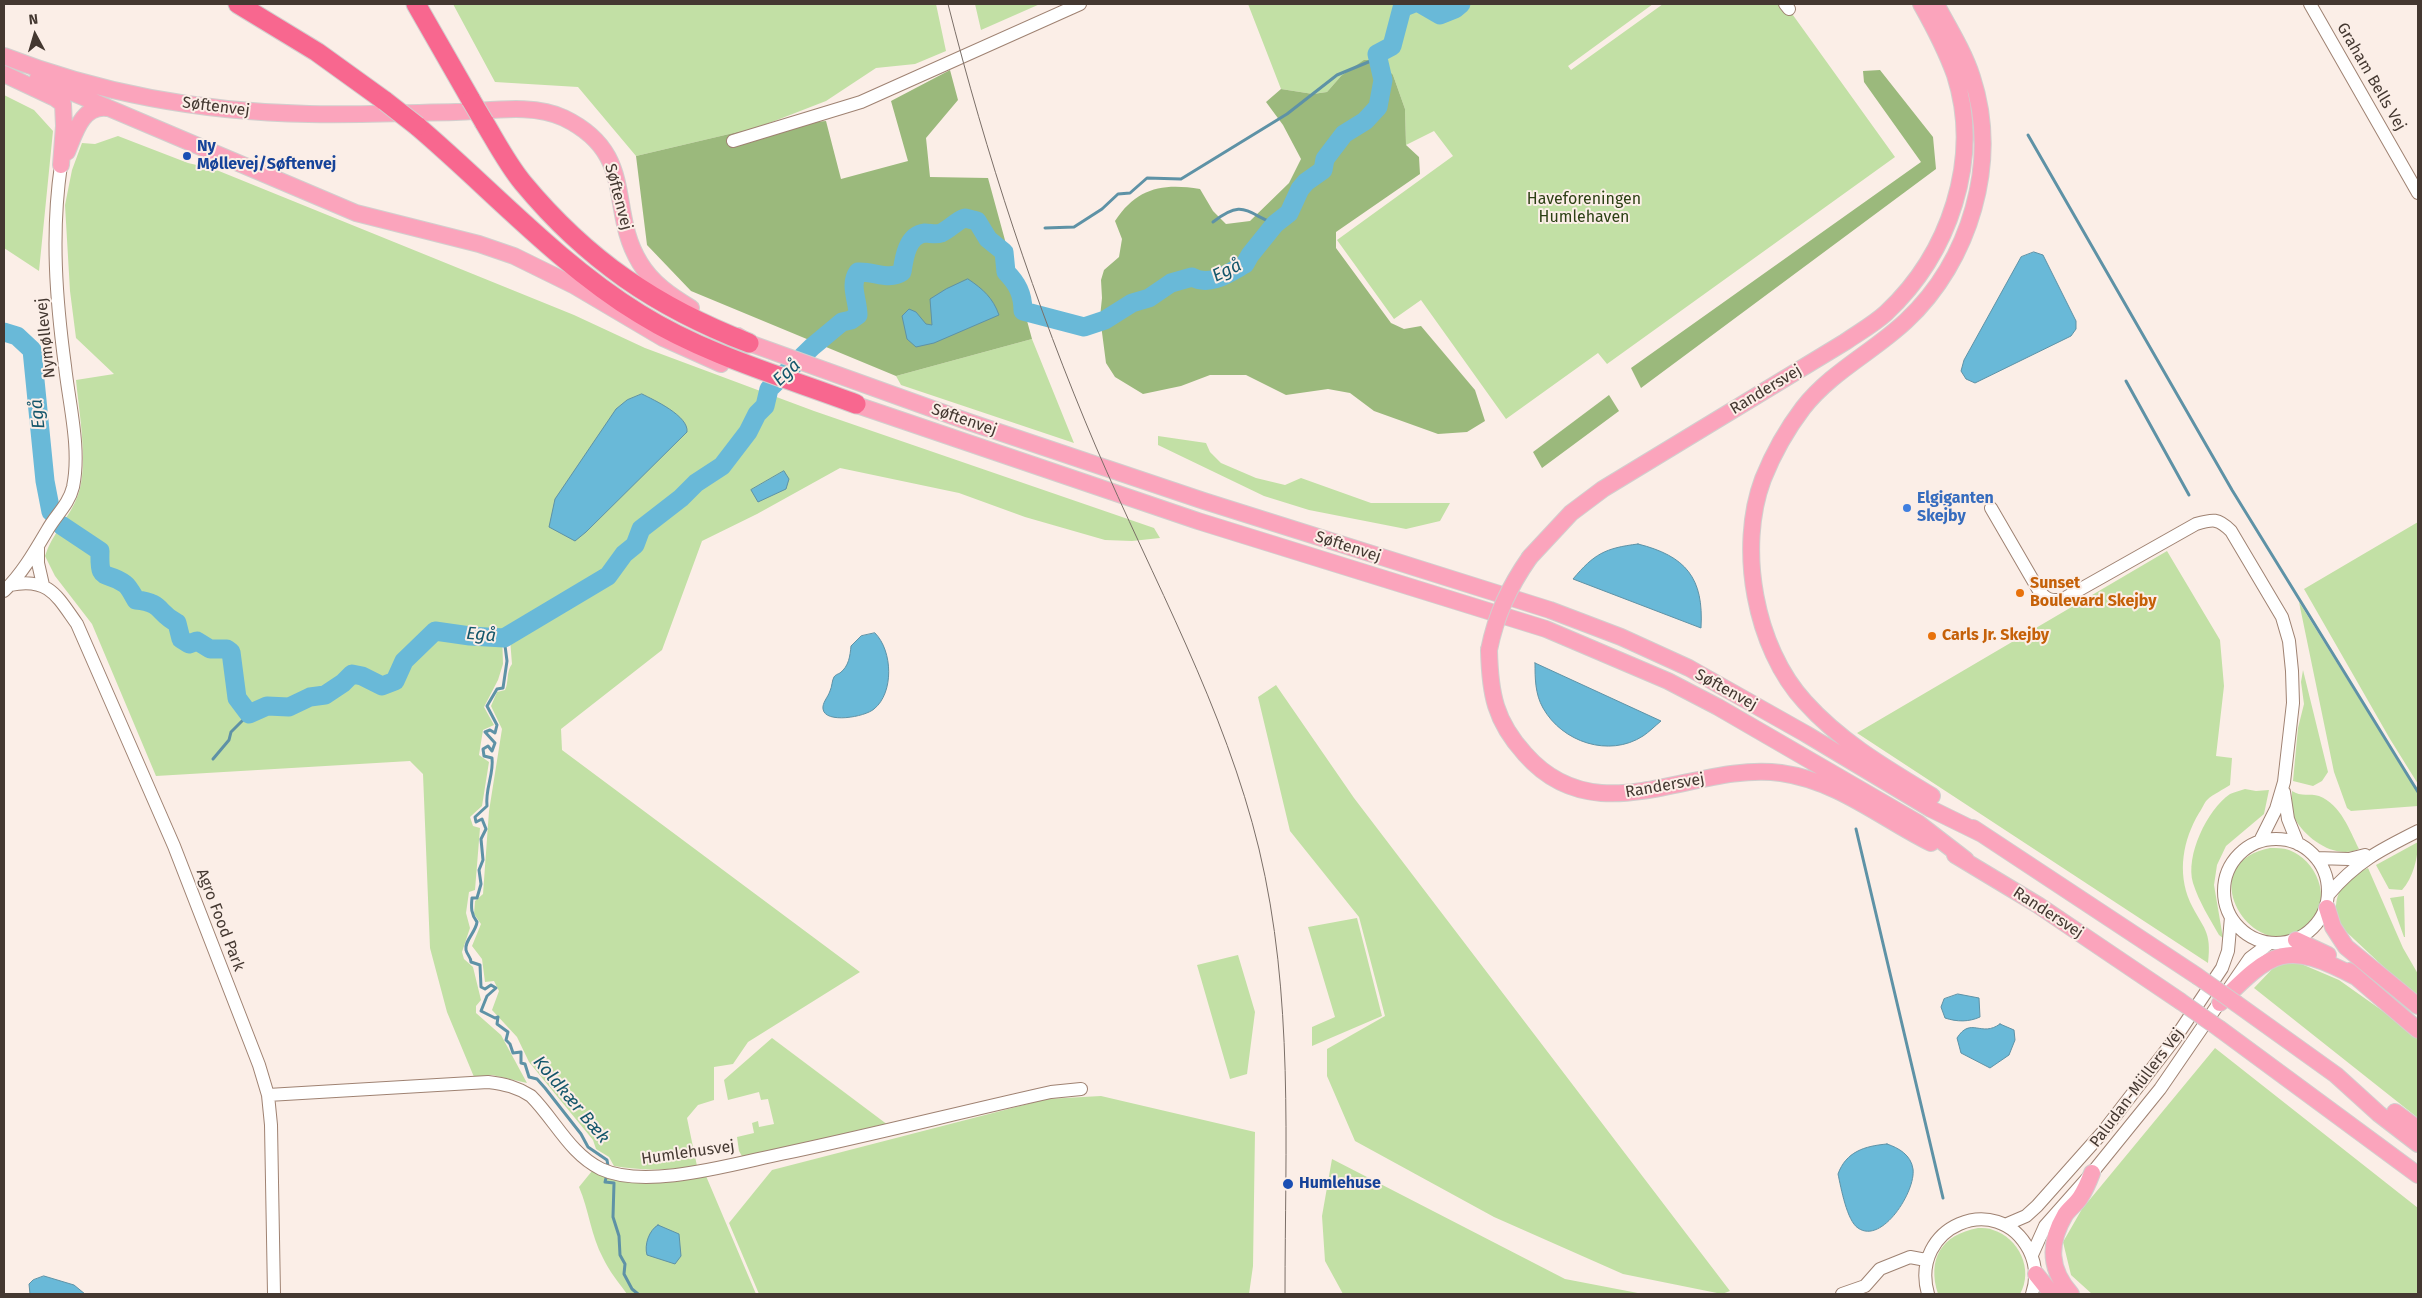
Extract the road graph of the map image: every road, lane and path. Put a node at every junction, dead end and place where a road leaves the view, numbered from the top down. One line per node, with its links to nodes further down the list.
1 (238, 4): 15 (highway, bridge)
2 (416, 4): 14 (highway, bridge)
3 (1080, 4): 11 (street)
4 (1921, 4): 28 (main road, Randersvej, bridge)
5 (1936, 4): 23 (main road, Randersvej)
6 (2310, 4): 13 (street, Graham Bells Vej)
7 (4, 56): 14 (main road, Søftenvej)
8 (4, 64): 10 (main road)
9 (4, 74): 12 (main road)
10 (107, 108): 12 (main road); 15 (main road)
11 (733, 141)
12 (61, 166): 18 (street, Nymøllevej)
13 (2418, 192)
14 (750, 343): 23 (main road, Søftenvej)
15 (733, 364): 16 (highway)
16 (856, 404): 28 (main road, Søftenvej)
17 (1991, 508): 21 (street)
18 (38, 548): 19 (street); 20 (street, Nymøllevej)
19 (43, 585): 20 (street); 39 (street, Agro Food Park)
20 (7, 588)
21 (2284, 782): 24 (street); 25 (street)
22 (2418, 831): 26 (street)
23 (1982, 834): 37 (main road, Randersvej, bridge)
24 (2260, 841): 25 (street); 30 (street)
25 (2298, 844): 27 (street)
26 (2375, 853): 27 (street); 29 (street)
27 (2316, 858): 29 (street)
28 (1966, 860): 43 (main road, Randersvej, bridge)
29 (2328, 902): 31 (street); 35 (main road)
30 (2232, 917): 32 (street); 44 (street, Paludan-Müllers Vej)
31 (2296, 940): 32 (street); 33 (main road)
32 (2270, 943): 34 (street, Paludan-Müllers Vej)
33 (2356, 977): 34 (main road); 36 (main road)
34 (2220, 1003): 42 (street, Paludan-Müllers Vej)
35 (2418, 1006)
36 (2418, 1030)
37 (2336, 1075): 40 (main road); 41 (main road, Randersvej)
38 (1081, 1089): 39 (street, Humlehusvej)
39 (268, 1095): 49 (street, Agro Food Park)
40 (2418, 1130)
41 (2418, 1144)
42 (2092, 1173): 45 (street, Paludan-Müllers Vej); 54 (main road)
43 (2418, 1174)
44 (2005, 1225): 45 (street); 46 (street)
45 (2032, 1255): 47 (street)
46 (1926, 1260): 48 (street); 50 (street)
47 (2036, 1274): 52 (street); 53 (main road)
48 (1926, 1288): 51 (street)
49 (274, 1294)
50 (1842, 1294)
51 (1918, 1294)
52 (2032, 1294)
53 (2052, 1294)
54 (2071, 1294)

